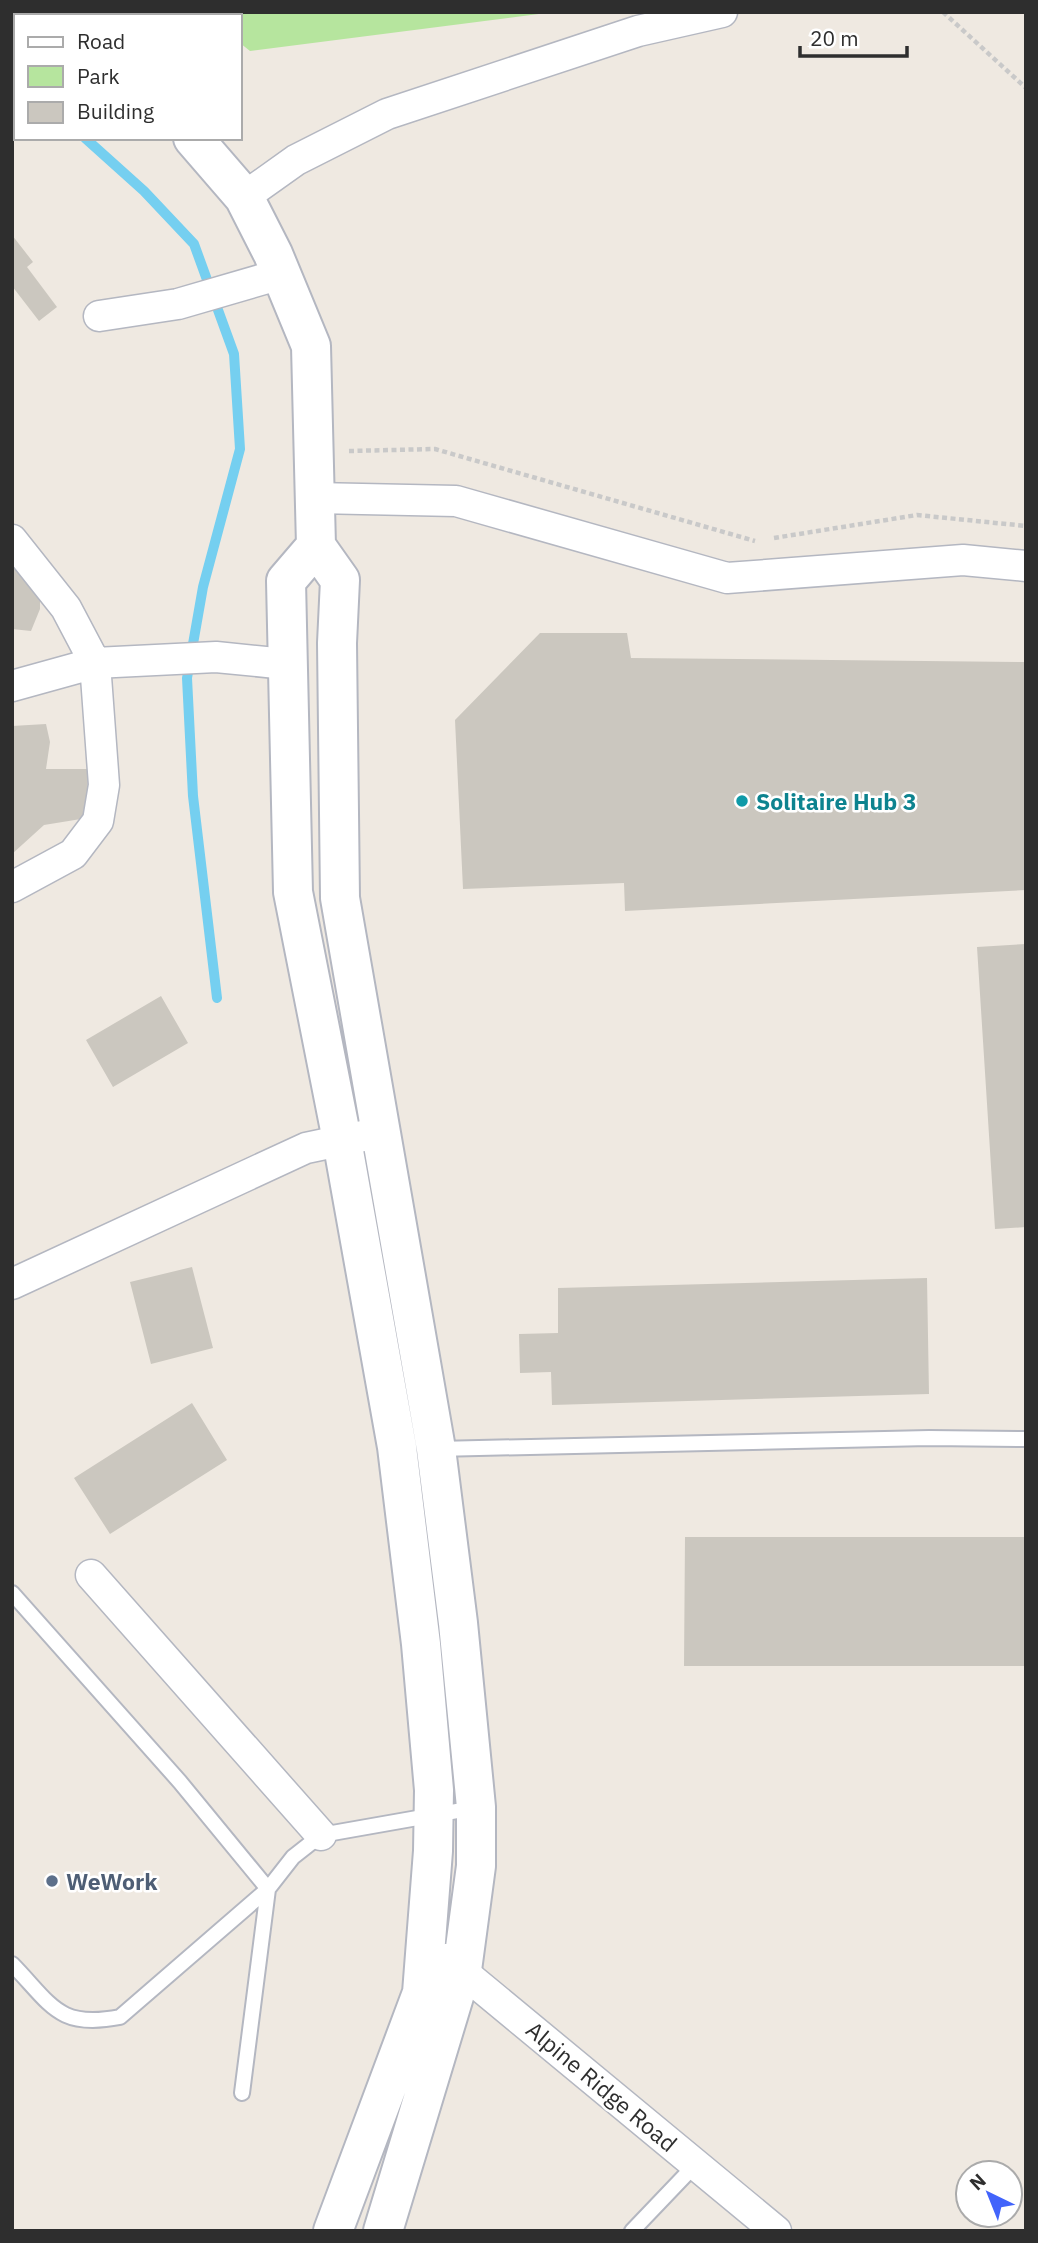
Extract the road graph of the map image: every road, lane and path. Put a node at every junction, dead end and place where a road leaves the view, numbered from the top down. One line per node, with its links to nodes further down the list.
1 (722, 12): 5 (street)
2 (943, 12): 3 (path)
3 (1026, 88)
4 (195, 140): 5 (street)
5 (244, 197): 6 (street)
6 (281, 274): 7 (street); 8 (street)
7 (99, 316)
8 (314, 451): 9 (street); 10 (path)
9 (315, 498): 12 (street); 13 (street)
10 (1026, 526)
11 (12, 540): 14 (street)
12 (316, 546): 15 (street); 18 (street)
13 (1026, 566)
14 (95, 663): 15 (street); 16 (street); 17 (street)
15 (286, 664): 19 (street)
16 (12, 686)
17 (12, 887)
18 (380, 1132): 19 (street); 22 (street)
19 (342, 1140): 20 (street); 26 (street)
20 (12, 1284)
21 (1026, 1439): 22 (lane)
22 (436, 1449): 25 (street)
23 (91, 1575): 27 (street)
24 (12, 1592): 28 (lane)
25 (477, 1807): 26 (lane); 31 (street)
26 (433, 1813): 27 (lane); 29 (street)
27 (321, 1835): 28 (lane)
28 (268, 1889): 30 (lane); 32 (lane)
29 (426, 1943): 31 (street, Alpine Ridge Road); 34 (street)
30 (12, 1964)
31 (462, 1970): 33 (street, Alpine Ridge Road); 35 (street)
32 (242, 2093)
33 (696, 2164): 36 (lane); 37 (street, Alpine Ridge Road)
34 (333, 2231)
35 (383, 2231)
36 (632, 2231)
37 (776, 2231)

